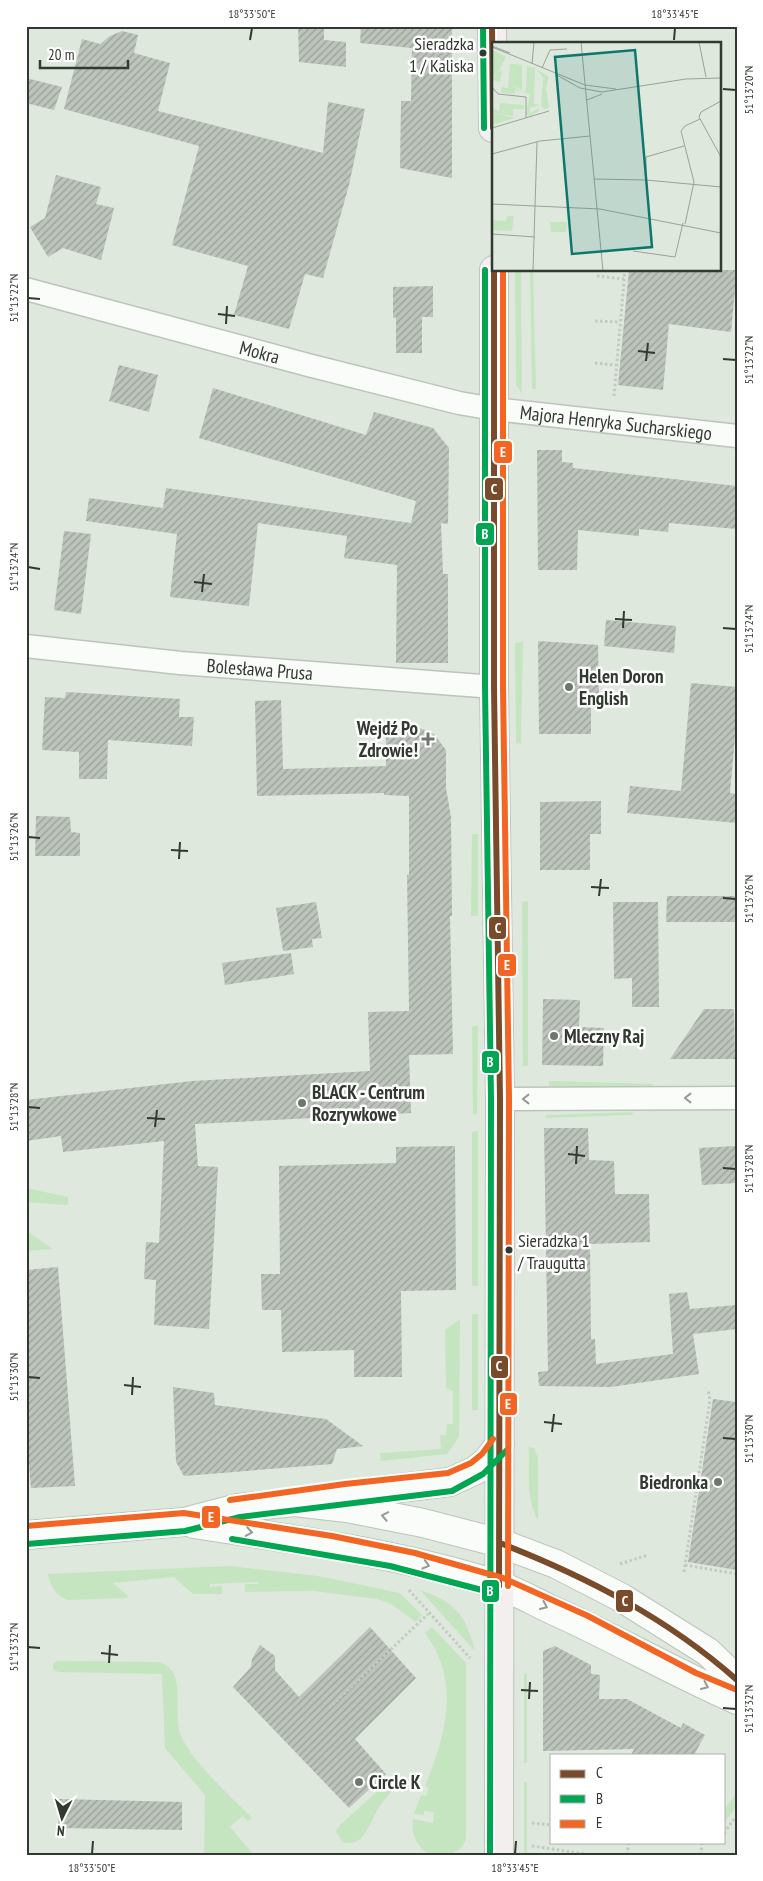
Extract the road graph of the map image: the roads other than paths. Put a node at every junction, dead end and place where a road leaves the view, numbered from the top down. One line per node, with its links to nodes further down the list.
1 (492, 26): 2 (main road)
2 (492, 42)
3 (494, 271): 5 (main road)
4 (26, 289): 5 (street, Mokra)
5 (494, 409): 6 (street, Majora Henryka Sucharskiego); 8 (main road)
6 (737, 436)
7 (26, 646): 8 (street, Bolesława Prusa)
8 (494, 687): 10 (main road)
9 (737, 1098): 10 (street, one-way to 10)
10 (500, 1099): 11 (main road)
11 (500, 1444): 12 (street); 15 (main road)
12 (294, 1502): 13 (street); 15 (street, one-way to 12)
13 (184, 1522): 14 (street); 16 (street, one-way to 16)
14 (26, 1535)
15 (500, 1543): 16 (main road); 17 (street)
16 (500, 1586): 18 (street, one-way to 18); 19 (main road)
17 (737, 1680)
18 (737, 1700)
19 (499, 1855)

